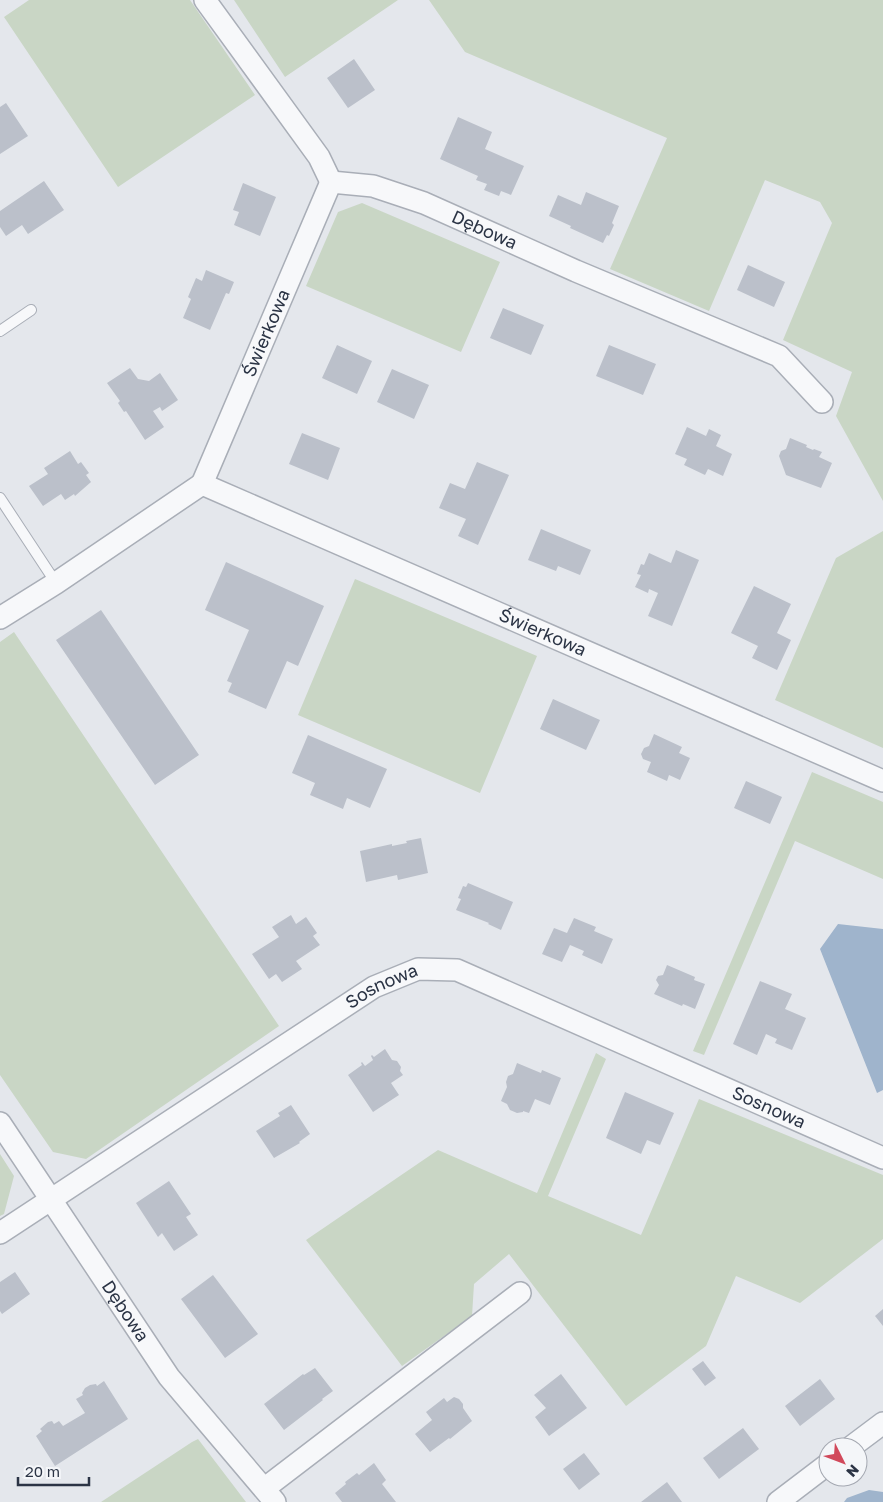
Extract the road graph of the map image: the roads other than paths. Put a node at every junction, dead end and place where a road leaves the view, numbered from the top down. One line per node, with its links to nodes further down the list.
1 (205, 0): 2 (street)
2 (331, 182): 5 (street, Dębowa); 6 (street, Świerkowa)
3 (31, 310): 4 (lane)
4 (0, 331)
5 (822, 402)
6 (202, 484): 8 (street); 10 (street, Świerkowa)
7 (0, 498): 8 (lane)
8 (56, 583): 9 (street)
9 (0, 618)
10 (883, 780)
11 (0, 1123): 13 (street, Dębowa)
12 (883, 1158): 13 (street, Sosnowa)
13 (51, 1199): 14 (street, Sosnowa); 19 (street, Dębowa)
14 (0, 1234)
15 (520, 1293): 19 (street, Dębowa)
16 (883, 1423): 17 (street)
17 (864, 1437)
18 (818, 1472): 20 (street)
19 (270, 1495)
20 (778, 1502)

